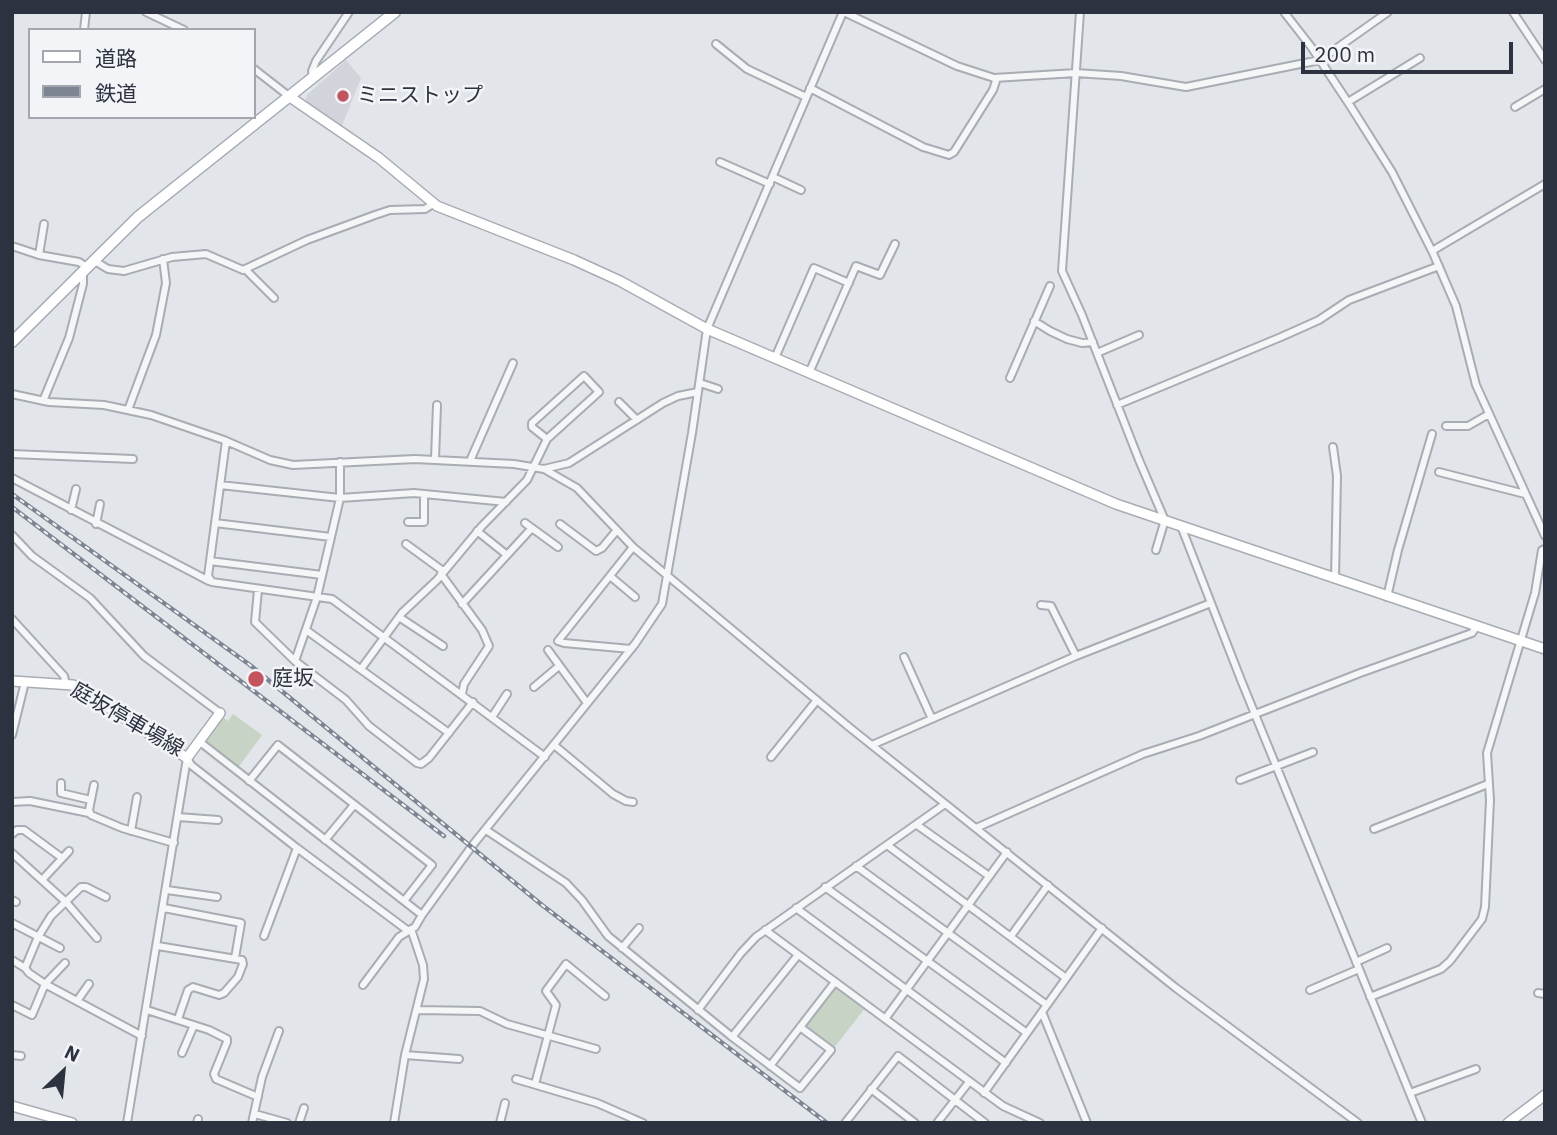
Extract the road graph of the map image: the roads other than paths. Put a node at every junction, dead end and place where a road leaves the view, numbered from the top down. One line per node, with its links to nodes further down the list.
1 (146, 12): 9 (street)
2 (349, 12): 16 (street)
3 (395, 12): 16 (main road)
4 (844, 12): 17 (street); 18 (street)
5 (1080, 12): 15 (street)
6 (1284, 12): 12 (street)
7 (1388, 12): 12 (street)
8 (1513, 12): 13 (street)
9 (180, 28)
10 (716, 44): 21 (street)
11 (1420, 58): 22 (street)
12 (1320, 60): 15 (street); 22 (street)
13 (1545, 60)
14 (256, 71): 20 (street)
15 (1076, 73): 17 (street); 46 (street)
16 (313, 78): 20 (main road)
17 (994, 78): 18 (street)
18 (810, 88): 21 (street)
19 (1545, 89): 23 (street)
20 (289, 97): 29 (street); 37 (main road)
21 (806, 97): 25 (street)
22 (1348, 102): 33 (street)
23 (1515, 107)
24 (720, 162): 26 (street)
25 (773, 177): 26 (street); 28 (street)
26 (770, 184): 43 (street)
27 (1545, 184): 33 (street)
28 (801, 190)
29 (433, 204): 38 (street); 43 (street)
30 (44, 224): 34 (street)
31 (895, 244): 39 (street)
32 (12, 246): 34 (street)
33 (1432, 251): 36 (street)
34 (39, 255): 37 (street)
35 (163, 259): 37 (street); 38 (street); 60 (street)
36 (1439, 265): 59 (street); 61 (street)
37 (88, 266): 45 (main road); 56 (street)
38 (246, 270): 41 (street)
39 (849, 283): 48 (street); 50 (street)
40 (1050, 286): 42 (street)
41 (274, 298)
42 (1034, 321): 46 (street); 51 (street)
43 (707, 329): 48 (street); 52 (street)
44 (1139, 335): 47 (street)
45 (12, 342)
46 (1093, 342): 47 (street)
47 (1097, 353): 59 (street)
48 (775, 359): 50 (street)
49 (513, 363): 71 (street)
50 (809, 373): 85 (street)
51 (1010, 378)
52 (700, 383): 53 (street); 54 (street)
53 (718, 389)
54 (698, 392): 62 (street); 108 (street)
55 (12, 394): 56 (street)
56 (43, 401): 60 (street)
57 (619, 402): 62 (street)
58 (437, 405): 70 (street)
59 (1117, 405): 85 (street)
60 (128, 410): 66 (street)
61 (1489, 414): 63 (street); 80 (street)
62 (637, 420): 74 (street)
63 (1446, 426)
64 (1432, 434): 114 (street)
65 (547, 439): 65 (street); 73 (street)
66 (226, 441): 72 (street); 77 (street)
67 (1333, 447): 109 (street)
68 (12, 454): 69 (street)
69 (134, 459)
70 (435, 460): 71 (street); 72 (street)
71 (470, 461): 73 (street)
72 (340, 462): 81 (street)
73 (535, 468): 74 (street); 82 (street)
74 (544, 468): 93 (street)
75 (1439, 472): 80 (street)
76 (12, 478): 84 (street)
77 (220, 485): 81 (street); 87 (street)
78 (76, 488): 84 (street)
79 (424, 494): 81 (street); 82 (street); 86 (street)
80 (1525, 495): 96 (street)
81 (340, 498): 97 (street)
82 (506, 502): 94 (street)
83 (100, 504): 89 (street)
84 (71, 510): 89 (street)
85 (1164, 519): 91 (street); 102 (street)
86 (408, 522)
87 (215, 523): 97 (street); 104 (street)
88 (525, 523): 92 (street)
89 (96, 524): 110 (street)
90 (561, 524): 93 (street)
91 (1181, 526): 109 (street); 115 (street)
92 (531, 528): 99 (street); 103 (street)
93 (618, 530): 100 (street)
94 (477, 531): 103 (street); 105 (street)
95 (12, 535): 142 (street)
96 (1545, 536)
97 (331, 537): 106 (street)
98 (406, 544): 105 (street)
99 (558, 547)
100 (633, 547): 107 (street); 108 (street)
101 (1545, 549): 123 (street)
102 (1156, 550)
103 (507, 555): 116 (street)
104 (210, 561): 106 (street); 110 (street)
105 (442, 573): 116 (street); 118 (street)
106 (322, 575): 112 (street)
107 (610, 576): 113 (street); 125 (street)
108 (667, 576): 125 (street); 139 (street)
109 (1335, 579): 114 (street)
110 (212, 582): 111 (street)
111 (258, 590): 112 (street); 130 (street)
112 (317, 597): 121 (street); 122 (street)
113 (635, 597)
114 (1387, 597): 120 (street)
115 (1211, 603): 128 (street); 143 (street)
116 (462, 604): 137 (street)
117 (1041, 605): 128 (street)
118 (399, 617): 122 (street); 124 (street)
119 (12, 619): 135 (street)
120 (1476, 627): 123 (street); 143 (street)
121 (306, 630): 130 (street); 132 (street)
122 (383, 636): 132 (street); 137 (street)
123 (1520, 642): 126 (street); 159 (street)
124 (443, 646)
125 (631, 649): 141 (street)
126 (1545, 649)
127 (548, 650): 131 (street)
128 (1076, 656): 145 (street)
129 (904, 657): 145 (street)
130 (295, 661): 146 (street)
131 (559, 666): 136 (street); 141 (street)
132 (360, 669): 146 (street)
133 (12, 681): 134 (street, 庭坂停車場線)
134 (25, 682): 135 (street, 庭坂停車場線); 147 (street)
135 (66, 684): 154 (street, 庭坂停車場線)
136 (534, 687)
137 (462, 694): 140 (street)
138 (507, 694): 144 (street)
139 (817, 700): 150 (street); 153 (street)
140 (473, 702): 144 (street); 146 (street)
141 (587, 703): 149 (street)
142 (220, 713): 148 (street, 庭坂停車場線)
143 (1255, 715): 155 (street); 171 (street)
144 (492, 717): 152 (street)
145 (932, 719): 150 (street)
146 (449, 733)
147 (12, 735)
148 (200, 742): 154 (street, 庭坂停車場線); 157 (street)
149 (554, 745): 152 (street); 164 (street)
150 (872, 745): 166 (street)
151 (1313, 752): 155 (street)
152 (545, 757): 173 (street)
153 (771, 757)
154 (187, 758): 168 (street); 179 (street)
155 (1276, 766): 156 (street); 217 (street)
156 (1240, 780)
157 (248, 781): 165 (street); 176 (street)
158 (61, 783): 162 (street)
159 (1488, 784): 172 (street); 227 (street)
160 (94, 785): 162 (street)
161 (137, 797): 174 (street)
162 (91, 800): 167 (street)
163 (12, 802): 167 (street)
164 (633, 802)
165 (354, 804): 176 (street); 192 (street)
166 (945, 804): 170 (street); 171 (street)
167 (89, 813): 174 (street)
168 (178, 817): 169 (street); 177 (street)
169 (218, 820)
170 (917, 825): 178 (street); 185 (street)
171 (976, 828): 182 (street)
172 (1374, 829)
173 (486, 830): 197 (street); 210 (street)
174 (131, 831): 177 (street)
175 (12, 834): 183 (street)
176 (325, 840): 192 (street)
177 (174, 843): 189 (street)
178 (887, 845): 184 (street); 194 (street)
179 (297, 848): 201 (street); 204 (street)
180 (69, 851): 183 (street)
181 (12, 852): 186 (street)
182 (1007, 852): 185 (street); 187 (street)
183 (62, 858): 186 (street)
184 (856, 866): 188 (street); 203 (street)
185 (989, 876): 194 (street)
186 (42, 880): 193 (street)
187 (1048, 885): 200 (street); 205 (street)
188 (825, 887): 196 (street); 215 (street)
189 (167, 890): 191 (street); 195 (street)
190 (106, 897): 193 (street)
191 (217, 897)
192 (404, 901): 197 (street)
193 (66, 902): 206 (street); 207 (street)
194 (968, 904): 203 (street); 205 (street)
195 (164, 908): 208 (street); 213 (street)
196 (796, 908): 202 (street); 224 (street)
197 (422, 915): 201 (street)
198 (12, 923): 206 (street)
199 (639, 928): 210 (street)
200 (1102, 928): 219 (street); 281 (street)
201 (409, 930): 223 (street); 232 (street)
202 (765, 930): 212 (street); 233 (street)
203 (947, 933): 215 (street); 230 (street)
204 (264, 936)
205 (1011, 936): 219 (street)
206 (38, 937): 209 (street); 218 (street)
207 (97, 938)
208 (158, 946): 213 (street); 231 (street)
209 (60, 948)
210 (622, 948): 233 (street)
211 (1387, 948): 217 (street)
212 (798, 955): 220 (street); 243 (street)
213 (235, 958): 235 (street)
214 (12, 961): 218 (street)
215 (927, 961): 224 (street); 240 (street)
216 (65, 963): 221 (street)
217 (1358, 966): 225 (street); 227 (street)
218 (25, 968): 221 (street)
219 (1066, 978): 230 (street)
220 (835, 982): 236 (street); 238 (street)
221 (45, 984): 228 (street); 229 (street)
222 (89, 984): 228 (street)
223 (363, 985)
224 (906, 989): 236 (street); 250 (street)
225 (1310, 990)
226 (605, 996): 242 (street)
227 (1370, 997): 258 (street)
228 (77, 1001): 241 (street)
229 (12, 1005)
230 (1047, 1005): 234 (street)
231 (147, 1010): 235 (street); 241 (street)
232 (417, 1010): 242 (street); 247 (street)
233 (698, 1010): 243 (street)
234 (1042, 1012): 240 (street); 280 (street)
235 (178, 1019): 237 (street)
236 (884, 1019): 254 (street)
237 (194, 1025): 245 (street); 260 (street)
238 (800, 1027): 251 (street); 251 (street)
239 (279, 1031): 260 (street)
240 (1027, 1033): 250 (street)
241 (142, 1036): 268 (street)
242 (548, 1036): 244 (street); 255 (street)
243 (732, 1037): 251 (street)
244 (596, 1049)
245 (182, 1053)
246 (12, 1055): 248 (street)
247 (405, 1055): 249 (street); 272 (street)
248 (21, 1056)
249 (459, 1059)
250 (1006, 1063): 257 (street)
251 (770, 1066)
252 (1476, 1069): 258 (street)
253 (516, 1079): 255 (street)
254 (969, 1082): 257 (street); 261 (street)
255 (535, 1084): 274 (street)
256 (871, 1089): 261 (street); 275 (street); 276 (street)
257 (984, 1093): 279 (street)
258 (1410, 1093): 282 (street)
259 (1545, 1095): 283 (street)
260 (258, 1097): 265 (street)
261 (955, 1099): 277 (street); 278 (street)
262 (505, 1103): 273 (street)
263 (12, 1106): 266 (street)
264 (304, 1108): 271 (street)
265 (255, 1114): 269 (street); 270 (street)
266 (62, 1121): 267 (street)
267 (72, 1123)
268 (128, 1123)
269 (252, 1123)
270 (287, 1123)
271 (299, 1123)
272 (394, 1123)
273 (500, 1123)
274 (643, 1123)
275 (845, 1123)
276 (915, 1123)
277 (937, 1123)
278 (985, 1123)
279 (1040, 1123)
280 (1087, 1123)
281 (1357, 1123)
282 (1422, 1123)
283 (1508, 1123)

